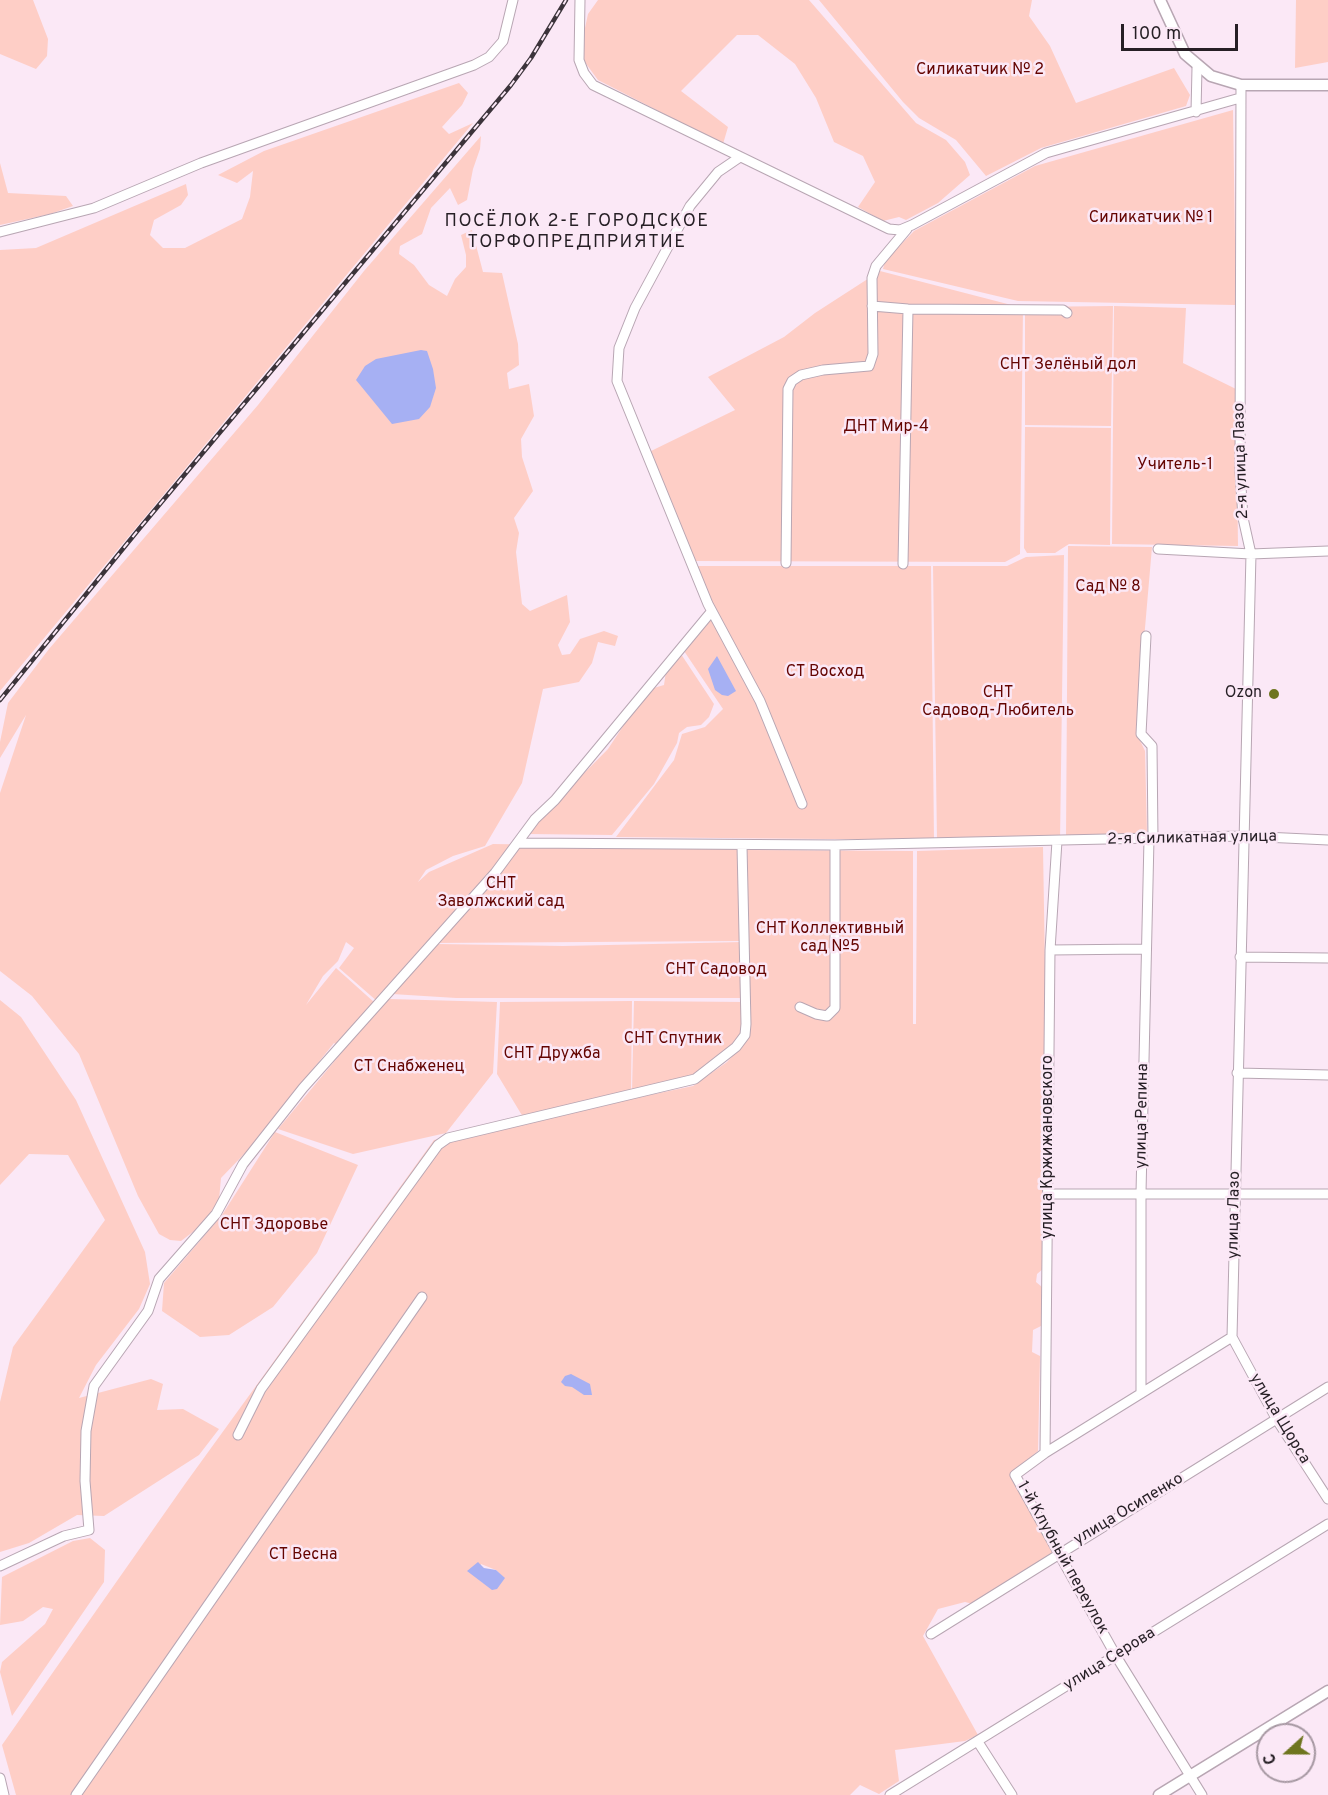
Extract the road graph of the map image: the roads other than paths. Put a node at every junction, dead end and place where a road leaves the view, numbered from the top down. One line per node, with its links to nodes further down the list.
1 (513, 0): 11 (street)
2 (580, 0): 9 (street)
3 (1160, 0): 4 (main road)
4 (1197, 68): 5 (main road); 8 (street)
5 (1241, 85): 6 (main road); 7 (street, 2-я улица Лазо)
6 (1328, 85)
7 (1240, 98): 8 (street); 17 (street, 2-я улица Лазо)
8 (1196, 112): 10 (street)
9 (740, 157): 10 (street); 20 (street)
10 (909, 227): 12 (street)
11 (0, 232)
12 (872, 306): 13 (street); 18 (street)
13 (908, 309): 14 (street); 19 (street)
14 (1067, 313)
15 (1158, 549): 17 (street)
16 (1328, 551): 17 (street)
17 (1251, 554): 23 (street, 2-я улица Лазо)
18 (786, 564)
19 (903, 564)
20 (711, 612): 22 (street); 27 (street)
21 (1146, 636): 24 (street, улица Репина)
22 (801, 804)
23 (1243, 836): 24 (street, 2-я Силикатная улица); 25 (street, 2-я Силикатная улица); 32 (street, улица Лазо)
24 (1151, 839): 26 (street, 2-я Силикатная улица); 30 (street, улица Репина)
25 (1328, 840)
26 (1057, 841): 28 (street, 2-я Силикатная улица); 31 (street, улица Кржижановского)
27 (519, 843): 29 (street, 2-я Силикатная улица); 51 (street)
28 (835, 845): 29 (street, 2-я Силикатная улица); 34 (street)
29 (742, 846): 46 (street)
30 (1146, 949): 31 (street); 37 (street, улица Репина)
31 (1050, 950): 39 (street, улица Кржижановского)
32 (1240, 957): 33 (street); 35 (street, улица Лазо)
33 (1328, 957)
34 (800, 1007)
35 (1237, 1074): 36 (street); 38 (street, улица Лазо)
36 (1328, 1075)
37 (1141, 1193): 38 (street); 39 (street); 44 (street, улица Репина)
38 (1237, 1193): 40 (street); 42 (street, улица Лазо)
39 (1049, 1194): 47 (street, улица Кржижановского)
40 (1328, 1194)
41 (422, 1297): 59 (street)
42 (1232, 1337): 44 (street); 45 (street, улица Щорса)
43 (1328, 1387): 45 (street, улица Осипенко)
44 (1141, 1393): 47 (street)
45 (1277, 1420): 48 (street, улица Щорса); 50 (street, улица Осипенко)
46 (238, 1435)
47 (1045, 1453): 50 (street, 1-й Клубный переулок)
48 (1328, 1499)
49 (1328, 1524): 53 (street, улица Серова)
50 (1059, 1553): 52 (street, улица Осипенко); 53 (street, 1-й Клубный переулок)
51 (0, 1566)
52 (931, 1635)
53 (1116, 1656): 55 (street, улица Серова); 56 (street, 1-й Клубный переулок)
54 (1328, 1691): 56 (main road)
55 (978, 1742): 60 (street, улица Серова); 61 (street)
56 (1190, 1776): 62 (main road); 63 (street, 1-й Клубный переулок)
57 (0, 1778): 58 (street)
58 (4, 1795)
59 (76, 1795)
60 (891, 1795)
61 (1012, 1795)
62 (1160, 1795)
63 (1202, 1795)

